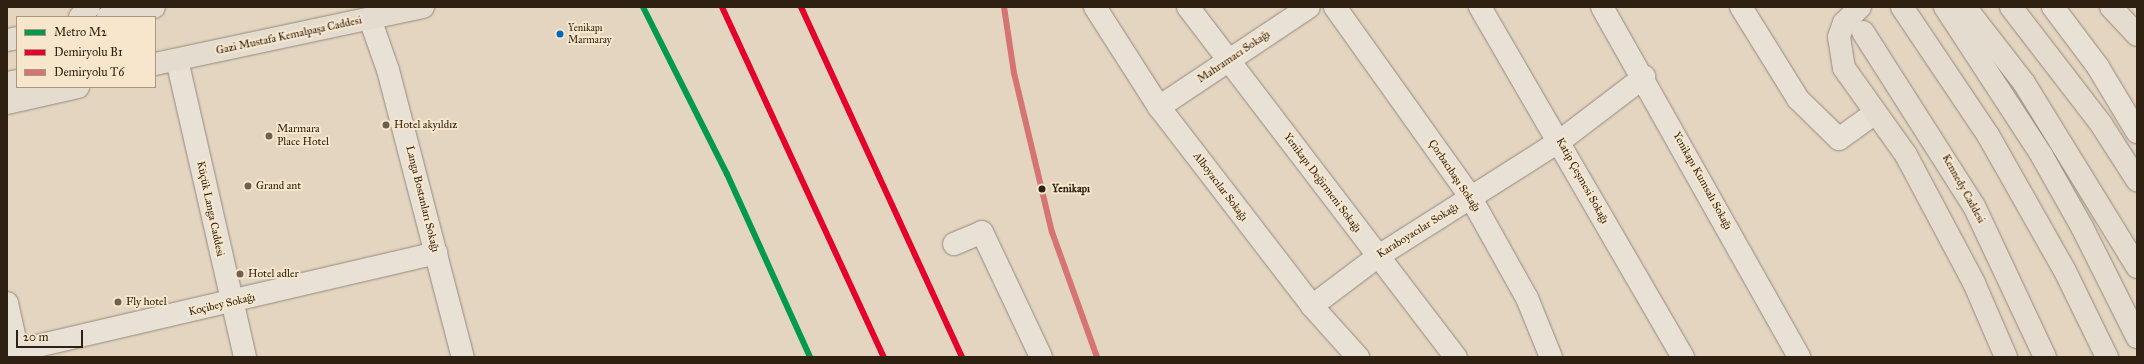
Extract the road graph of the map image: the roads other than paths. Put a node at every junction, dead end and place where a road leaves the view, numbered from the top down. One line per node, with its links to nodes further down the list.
1 (89, 7): 18 (main road)
2 (423, 7): 20 (main road, Gazi Mustafa Kemalpaşa Caddesi)
3 (1095, 7): 28 (street, Alboyacılar Sokağı)
4 (1188, 7): 23 (street, Yenikapı Değirmeni Sokağı)
5 (1309, 7): 23 (street, Mahramacı Sokağı)
6 (1335, 7): 33 (street, Çorbacıbaşı Sokağı)
7 (1480, 7): 31 (street, Katip Çeşmesi Sokağı)
8 (1602, 7): 25 (street, Yenikapı Kumsalı Sokağı)
9 (1741, 7): 29 (street)
10 (1860, 7): 29 (main road)
11 (1902, 7): 53 (main road)
12 (1945, 7): 41 (main road)
13 (1965, 7): 37 (main road)
14 (2011, 7): 32 (main road)
15 (2053, 7): 30 (street)
16 (2111, 7): 22 (main road)
17 (140, 11): 19 (main road)
18 (81, 16)
19 (113, 16)
20 (370, 19): 24 (main road, Gazi Mustafa Kemalpaşa Caddesi); 35 (street, Langa Bostanları Sokağı)
21 (1863, 32): 52 (main road, Kennedy Caddesi)
22 (2137, 35)
23 (1231, 60): 28 (street, Mahramacı Sokağı); 36 (street, Yenikapı Değirmeni Sokağı)
24 (162, 61): 39 (street, Küçük Langa Caddesi)
25 (1644, 77): 31 (street, Karaboyacılar Sokağı); 50 (street, Yenikapı Kumsalı Sokağı)
26 (74, 88): 27 (main road)
27 (7, 103)
28 (1159, 107): 40 (street, Alboyacılar Sokağı)
29 (1875, 113): 51 (main road)
30 (2137, 132)
31 (1560, 141): 33 (street, Karaboyacılar Sokağı); 49 (street, Katip Çeşmesi Sokağı)
32 (2137, 180)
33 (1471, 198): 36 (street, Karaboyacılar Sokağı); 48 (street, Çorbacıbaşı Sokağı)
34 (954, 244): 45 (street)
35 (436, 253): 39 (street, Koçibey Sokağı); 44 (street, Langa Bostanları Sokağı)
36 (1376, 257): 40 (street, Karaboyacılar Sokağı); 47 (street, Yenikapı Değirmeni Sokağı)
37 (2137, 267)
38 (7, 303): 42 (street)
39 (231, 303): 42 (street, Koçibey Sokağı); 43 (street, Küçük Langa Caddesi)
40 (1312, 306): 46 (street, Alboyacılar Sokağı)
41 (2137, 337)
42 (15, 353)
43 (245, 357)
44 (463, 357)
45 (1041, 357)
46 (1358, 357)
47 (1456, 357)
48 (1552, 357)
49 (1683, 357)
50 (1799, 357)
51 (2006, 357)
52 (2045, 357)
53 (2107, 357)

